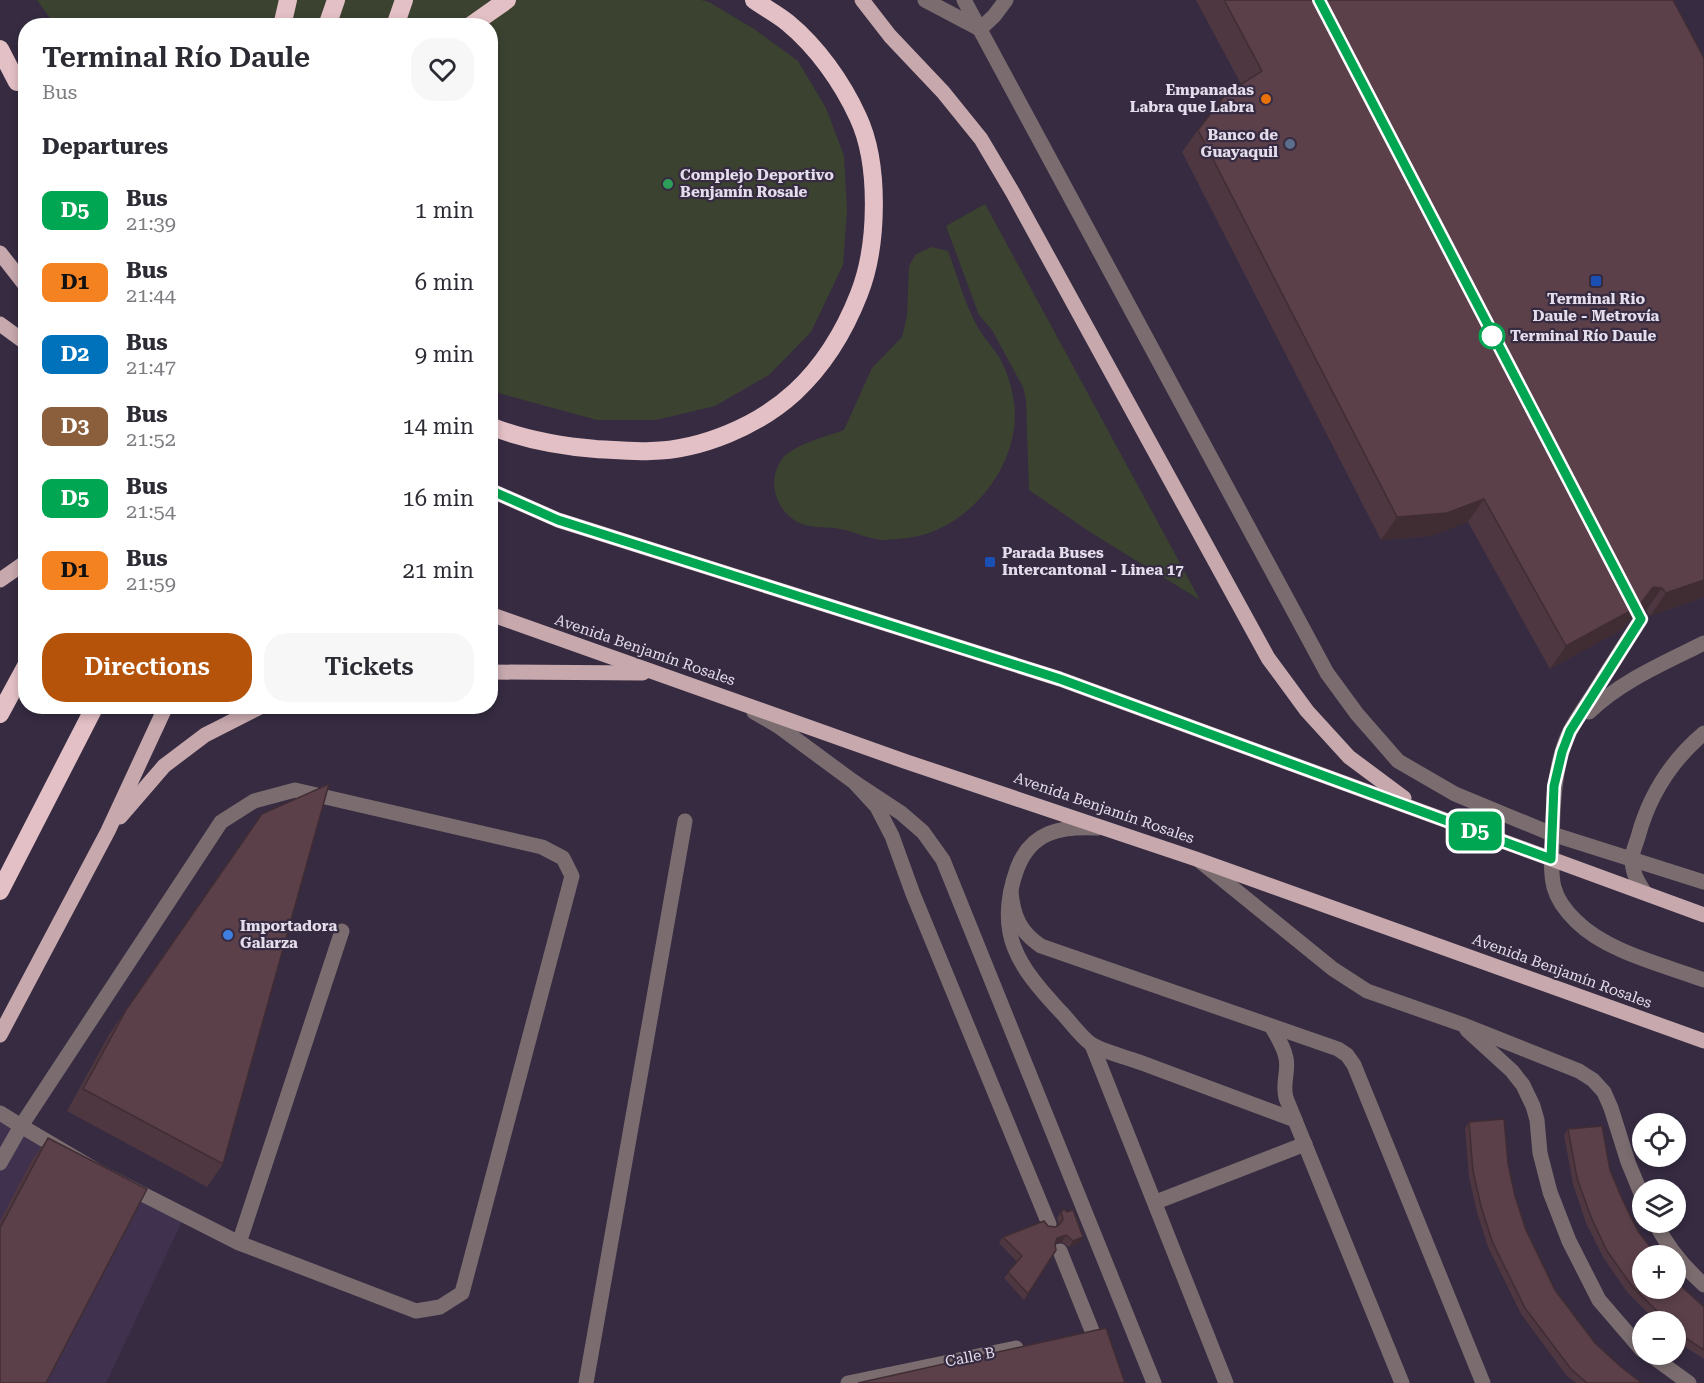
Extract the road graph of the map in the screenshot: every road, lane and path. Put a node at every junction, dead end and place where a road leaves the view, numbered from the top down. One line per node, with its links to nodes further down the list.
1 (288, 0): 10 (highway)
2 (336, 0): 11 (highway)
3 (404, 0): 12 (highway)
4 (507, 0): 13 (highway)
5 (754, 0): 23 (highway)
6 (862, 0): 41 (main road)
7 (925, 0): 14 (lane)
8 (964, 0): 14 (lane)
9 (1006, 0): 14 (lane)
10 (284, 18)
11 (330, 18)
12 (398, 18)
13 (481, 18)
14 (980, 29): 45 (lane)
15 (0, 49): 17 (highway)
16 (0, 61): 18 (main road)
17 (18, 82)
18 (18, 83)
19 (0, 254): 20 (main road)
20 (18, 276)
21 (0, 324): 22 (main road)
22 (18, 337)
23 (498, 430)
24 (498, 494): 41 (main road)
25 (18, 568): 26 (main road)
26 (0, 580)
27 (498, 617): 31 (main road, Avenida Benjamín Rosales)
28 (1641, 619): 38 (lane)
29 (1704, 643): 38 (lane)
30 (498, 672): 31 (main road)
31 (655, 673): 33 (main road, Avenida Benjamín Rosales)
32 (18, 681): 34 (highway)
33 (730, 699): 40 (lane); 43 (main road, Avenida Benjamín Rosales)
34 (0, 714)
35 (91, 714): 50 (highway)
36 (162, 714): 44 (main road)
37 (246, 714): 44 (main road)
38 (1570, 731): 45 (lane)
39 (1704, 733): 46 (lane)
40 (854, 782): 68 (lane); 80 (lane)
41 (1419, 809): 48 (main road)
42 (685, 821): 77 (lane)
43 (1110, 829): 47 (main road, Avenida Benjamín Rosales); 51 (lane)
44 (108, 831): 58 (main road)
45 (1552, 834): 46 (lane); 48 (lane)
46 (1632, 858): 49 (lane); 52 (lane)
47 (1197, 859): 56 (lane); 59 (main road, Avenida Benjamín Rosales)
48 (1551, 859): 52 (main road); 55 (lane)
49 (1704, 882)
50 (0, 891)
51 (1011, 891): 57 (lane); 60 (lane)
52 (1645, 893): 53 (main road)
53 (1704, 915)
54 (342, 931): 70 (lane)
55 (1704, 980)
56 (1461, 1024): 66 (lane); 73 (lane)
57 (1271, 1026): 62 (lane); 83 (lane)
58 (0, 1035)
59 (1704, 1041)
60 (1092, 1045): 62 (lane); 67 (lane)
61 (0, 1113): 63 (lane)
62 (1295, 1120): 64 (lane)
63 (21, 1126): 65 (lane); 70 (lane); 70 (lane)
64 (1305, 1144): 67 (lane); 82 (lane)
65 (0, 1163)
66 (1635, 1179)
67 (1155, 1202): 81 (lane)
68 (1049, 1224)
69 (1660, 1233): 72 (lane)
70 (239, 1244)
71 (1060, 1251): 79 (lane)
72 (1704, 1285)
73 (1632, 1338)
74 (1035, 1345): 76 (lane, Calle B)
75 (1664, 1365): 84 (lane)
76 (883, 1379): 78 (lane, Calle B)
77 (586, 1383)
78 (848, 1383)
79 (1113, 1383)
80 (1154, 1383)
81 (1226, 1383)
82 (1402, 1383)
83 (1483, 1383)
84 (1689, 1383)

